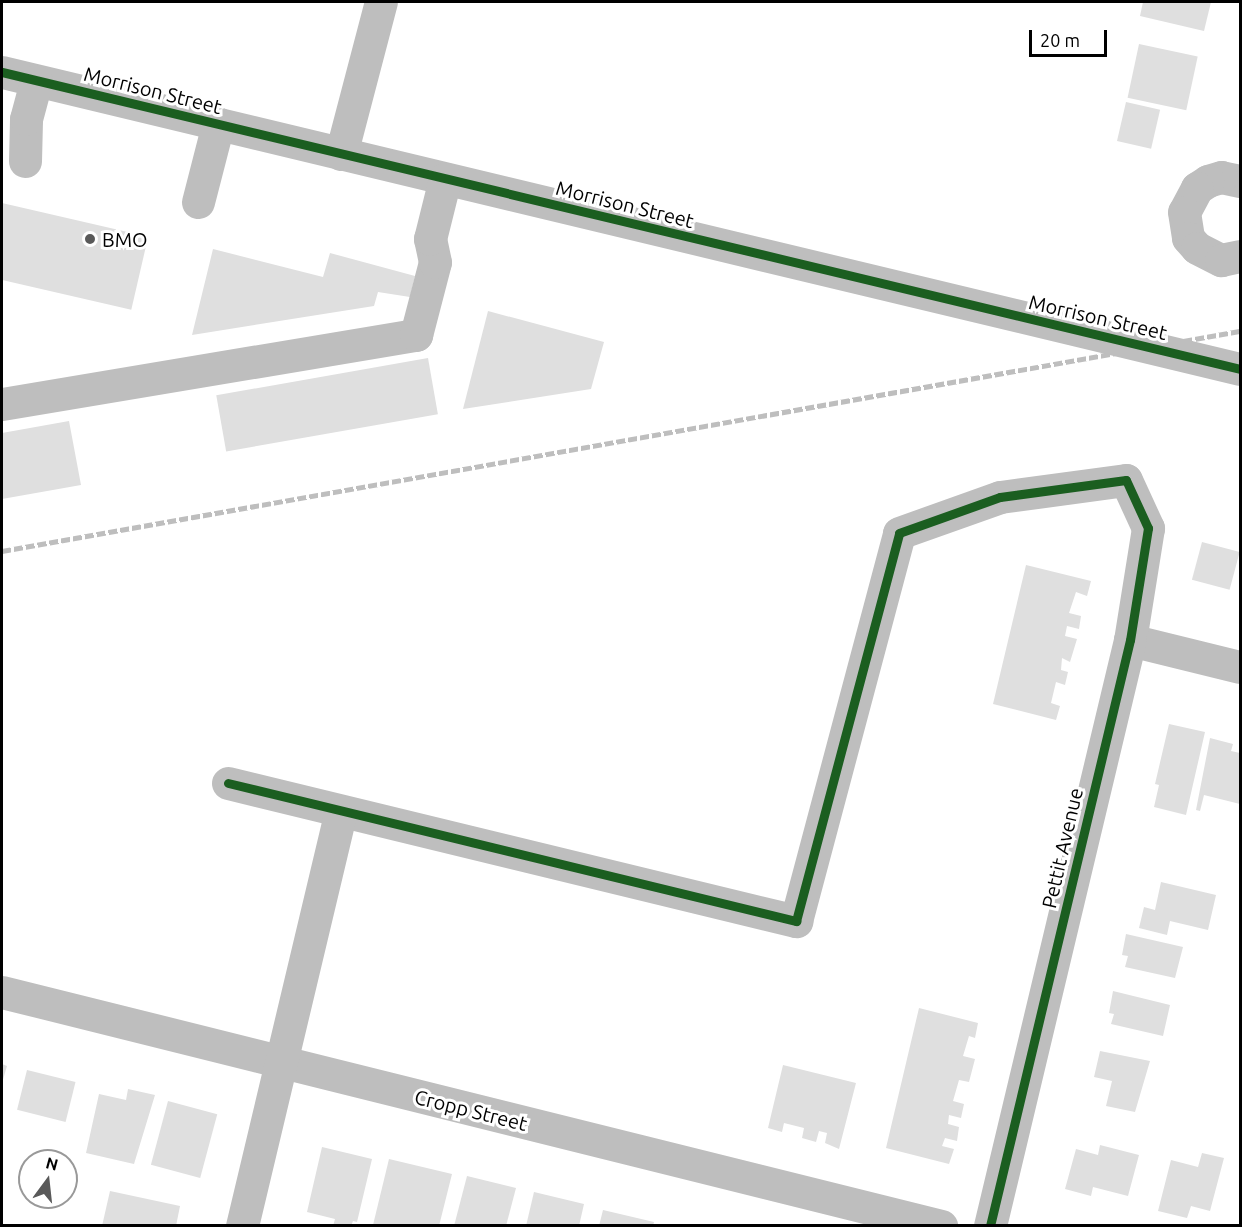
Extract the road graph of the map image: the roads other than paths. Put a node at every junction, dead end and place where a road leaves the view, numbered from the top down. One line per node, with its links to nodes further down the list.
1 (381, 2): 5 (street)
2 (2, 72): 3 (street, Morrison Street)
3 (36, 81): 4 (street, Morrison Street); 6 (street)
4 (218, 124): 5 (street, Morrison Street); 9 (street)
5 (341, 154): 8 (street, Morrison Street)
6 (25, 161)
7 (1238, 171): 10 (street)
8 (445, 179): 11 (street, Morrison Street); 12 (street)
9 (198, 201)
10 (1240, 256)
11 (1240, 369)
12 (2, 404)
13 (1130, 640): 14 (street); 16 (street, Pettit Avenue); 21 (street, Pettit Avenue)
14 (1240, 667)
15 (228, 783): 16 (street)
16 (340, 812): 18 (street)
17 (2, 992): 18 (street, Cropp Street)
18 (283, 1063): 19 (street); 20 (street, Cropp Street)
19 (242, 1226)
20 (941, 1226)
21 (990, 1226)

